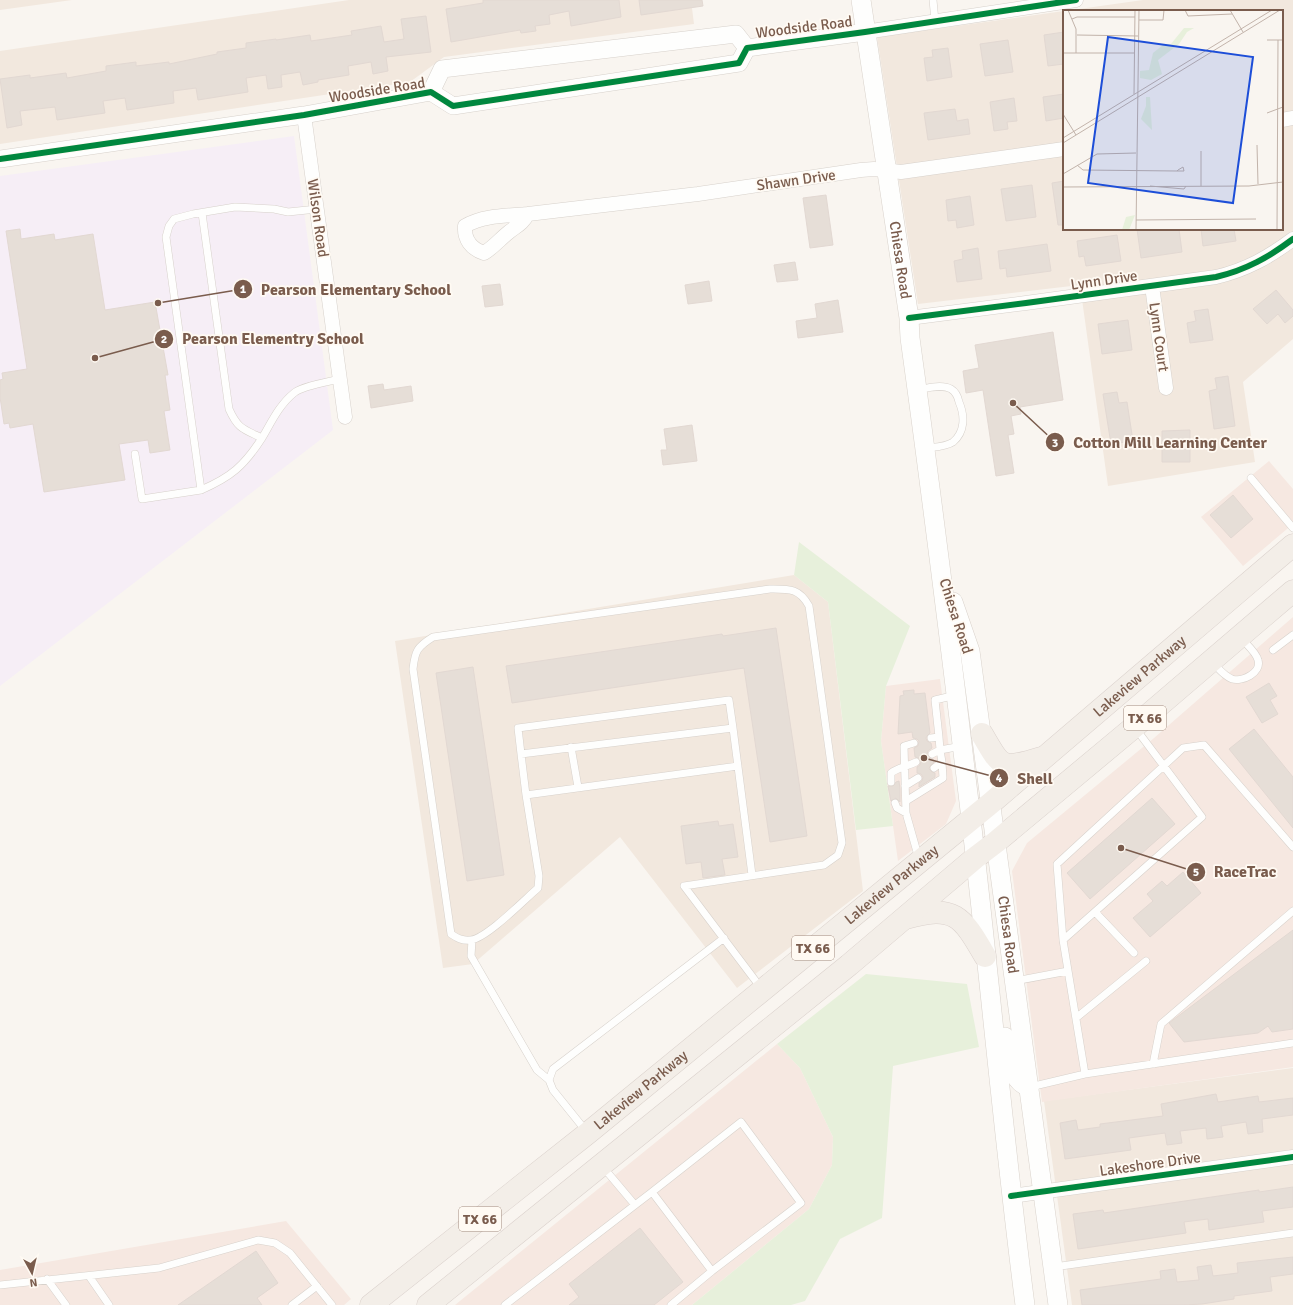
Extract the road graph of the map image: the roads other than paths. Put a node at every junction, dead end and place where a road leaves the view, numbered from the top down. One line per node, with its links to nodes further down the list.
1 (861, 0): 5 (main road, Chiesa Road)
2 (933, 0): 4 (lane)
3 (1076, 0): 4 (street)
4 (935, 21): 5 (street)
5 (865, 32): 6 (street, Woodside Road); 13 (main road, Chiesa Road)
6 (747, 48): 7 (street, Woodside Road); 7 (street, Woodside Road)
7 (431, 92): 8 (street, Woodside Road)
8 (304, 115): 12 (street, Woodside Road); 14 (street, Wilson Road)
9 (1293, 118): 10 (street)
10 (1283, 120)
11 (1063, 149): 13 (street, Shawn Drive)
12 (0, 159)
13 (887, 171): 16 (street, Shawn Drive); 19 (main road, Chiesa Road)
14 (317, 209): 15 (lane); 20 (street, Wilson Road)
15 (202, 213): 24 (lane); 28 (lane)
16 (528, 214)
17 (1293, 239): 18 (street, Lynn Drive)
18 (1152, 286): 19 (street, Lynn Drive); 21 (street, Lynn Court)
19 (909, 318): 22 (main road, Chiesa Road)
20 (340, 380): 23 (street, Wilson Road); 24 (lane)
21 (1166, 388)
22 (917, 390): 25 (main road, Chiesa Road); 25 (lane)
23 (345, 417)
24 (262, 438): 28 (lane)
25 (925, 448): 31 (main road, Chiesa Road)
26 (135, 454): 28 (lane)
27 (1251, 478): 29 (lane)
28 (201, 490)
29 (1293, 528)
30 (1293, 545): 33 (main road, Lakeview Parkway / TX 66)
31 (941, 569): 38 (main road, Chiesa Road); 41 (main road, Chiesa Road)
32 (1293, 591): 34 (main road, TX 66)
33 (1219, 608): 34 (main road); 50 (main road, Lakeview Parkway / TX 66)
34 (1241, 635): 37 (main road, TX 66); 37 (lane)
35 (1293, 635): 36 (lane)
36 (1273, 650)
37 (1211, 661): 39 (main road, TX 66)
38 (956, 695): 42 (lane); 45 (main road, Chiesa Road)
39 (1134, 727): 54 (lane); 67 (main road, TX 66)
40 (733, 728): 46 (lane); 48 (lane); 53 (lane)
41 (982, 734): 50 (main road); 64 (main road, Chiesa Road)
42 (939, 737): 43 (lane); 47 (lane)
43 (931, 738)
44 (914, 743): 55 (lane)
45 (962, 746): 47 (lane); 66 (main road, Chiesa Road)
46 (572, 747): 48 (lane); 60 (lane)
47 (940, 750): 49 (lane); 52 (lane)
48 (521, 754): 61 (lane)
49 (932, 754)
50 (1046, 756): 64 (main road, Lakeview Parkway / TX 66)
51 (916, 762): 55 (lane)
52 (942, 762): 56 (lane); 62 (lane)
53 (738, 766): 60 (lane); 71 (lane)
54 (1163, 766): 68 (lane); 73 (lane); 77 (lane)
55 (904, 768): 58 (lane); 59 (lane)
56 (934, 768)
57 (918, 778): 59 (lane)
58 (891, 782)
59 (905, 786): 62 (lane)
60 (578, 787): 61 (lane)
61 (526, 795): 76 (lane)
62 (906, 801): 65 (lane)
63 (895, 803): 65 (lane)
64 (991, 803): 66 (main road, Lakeview Parkway / TX 66); 67 (main road, Chiesa Road)
65 (906, 813): 70 (lane)
66 (971, 818): 69 (main road, Chiesa Road); 70 (main road, Lakeview Parkway / TX 66)
67 (996, 842): 69 (main road, TX 66); 82 (main road, Chiesa Road)
68 (1293, 847)
69 (975, 858): 74 (main road, TX 66); 79 (main road, Chiesa Road)
70 (920, 861): 83 (main road, Lakeview Parkway / TX 66)
71 (752, 875): 75 (lane); 76 (lane)
72 (1293, 911): 87 (lane)
73 (1095, 912): 77 (lane); 78 (lane)
74 (903, 919): 79 (main road); 93 (main road, TX 66)
75 (724, 938): 83 (lane); 89 (lane)
76 (472, 940): 89 (lane)
77 (1063, 940): 81 (lane)
78 (1134, 953)
79 (985, 956): 84 (main road, Chiesa Road)
80 (1146, 961): 85 (lane)
81 (1068, 971): 82 (lane); 85 (lane)
82 (1015, 982): 90 (main road, Chiesa Road)
83 (762, 990): 91 (main road, Lakeview Parkway / TX 66)
84 (990, 997): 90 (main road); 96 (main road, Chiesa Road)
85 (1076, 1018): 88 (lane)
86 (1293, 1043): 87 (lane)
87 (1153, 1064): 88 (lane)
88 (1085, 1074): 90 (lane)
89 (549, 1080): 91 (lane)
90 (1029, 1087): 95 (main road, Chiesa Road)
91 (588, 1133): 93 (main road); 109 (main road, Lakeview Parkway / TX 66)
92 (1293, 1157): 95 (street, Lakeshore Drive)
93 (602, 1165): 97 (lane); 110 (main road, TX 66)
94 (652, 1192): 97 (lane); 100 (lane); 100 (lane)
95 (1043, 1192): 96 (street, Lakeshore Drive); 99 (main road, Chiesa Road)
96 (1011, 1196): 113 (main road, Chiesa Road)
97 (634, 1204): 111 (lane)
98 (1293, 1233): 99 (lane)
99 (1053, 1267): 114 (main road, Chiesa Road)
100 (712, 1271): 112 (lane)
101 (89, 1276): 102 (lane); 104 (lane); 106 (lane)
102 (47, 1279): 103 (lane); 105 (lane)
103 (0, 1285)
104 (317, 1286): 107 (lane); 108 (lane)
105 (66, 1305)
106 (110, 1305)
107 (292, 1305)
108 (332, 1305)
109 (371, 1305)
110 (428, 1305)
111 (505, 1305)
112 (671, 1305)
113 (1025, 1305)
114 (1058, 1305)

